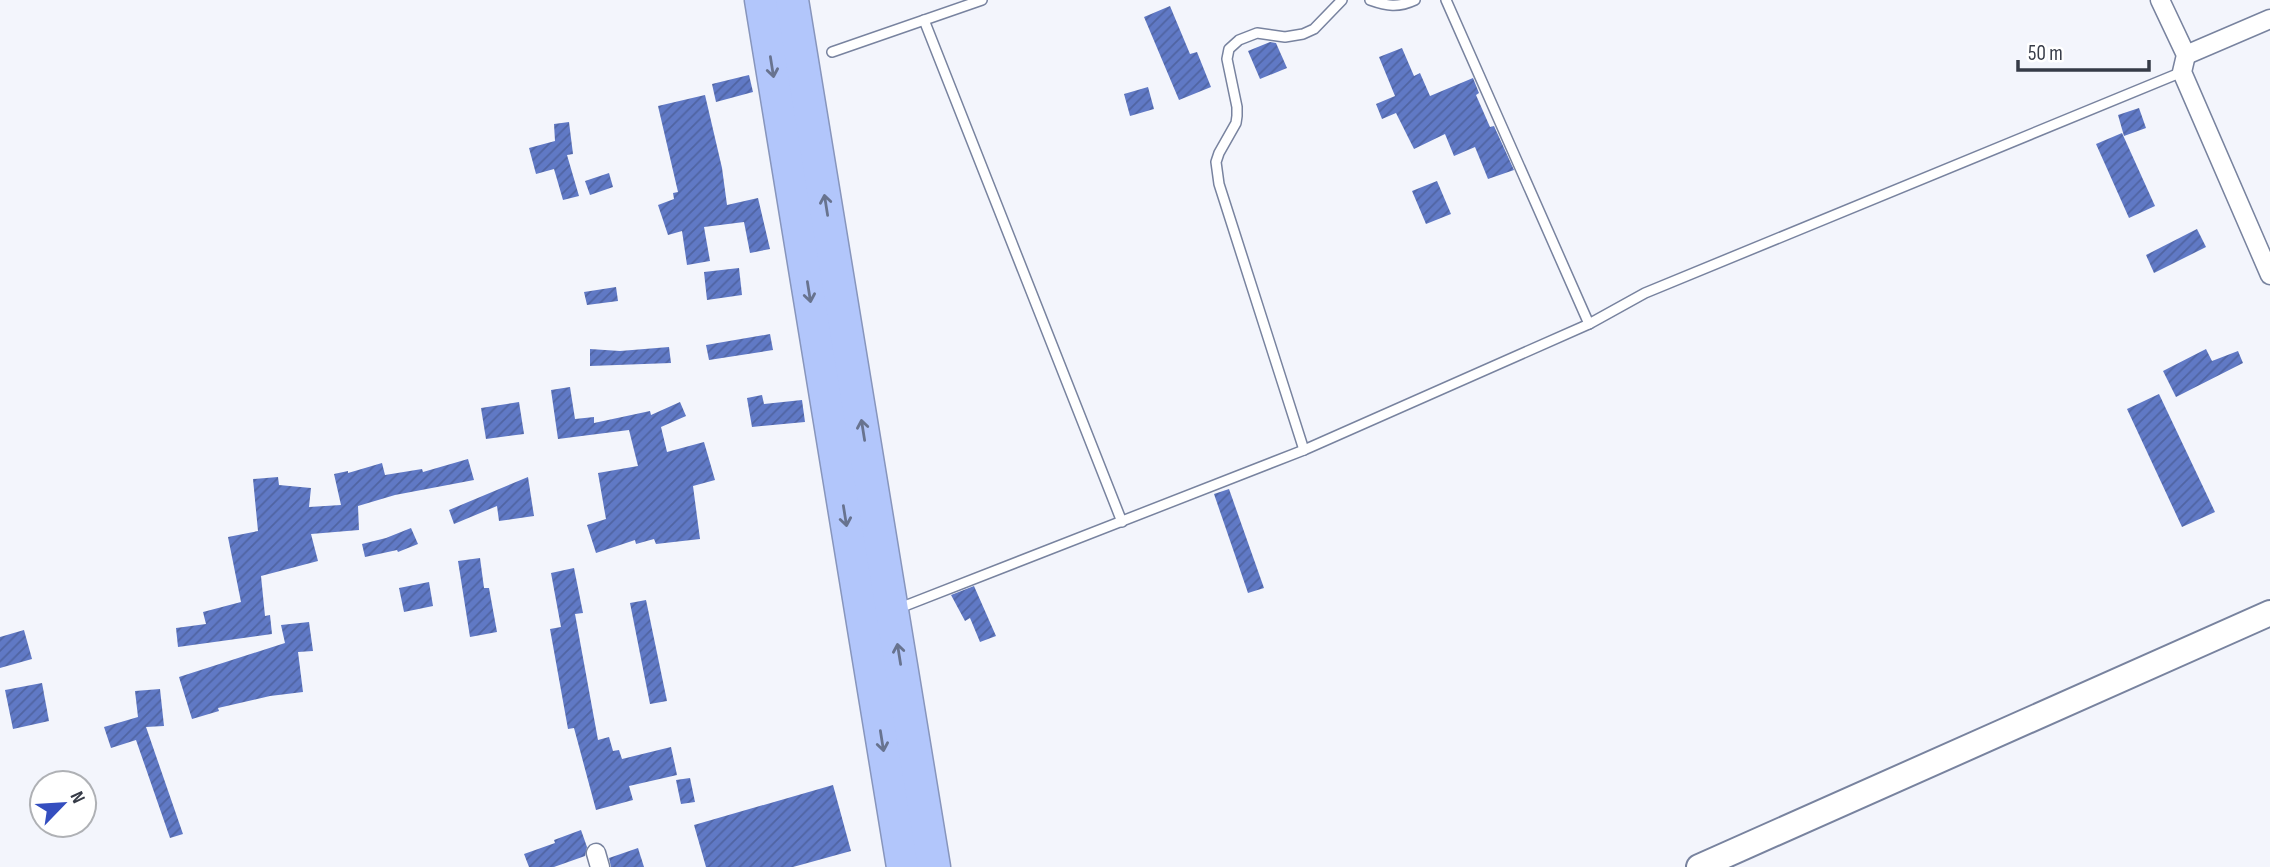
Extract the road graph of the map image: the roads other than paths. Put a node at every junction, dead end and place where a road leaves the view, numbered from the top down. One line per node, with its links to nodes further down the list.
1 (761, 0): 19 (highway, one-way to 19)
2 (792, 0): 17 (highway, one-way to 2)
3 (982, 0): 10 (lane)
4 (1342, 0): 15 (lane)
5 (1370, 0): 6 (lane)
6 (1415, 0)
7 (1446, 0): 14 (lane)
8 (2160, 0): 12 (street)
9 (2270, 19): 12 (street)
10 (924, 20): 11 (lane); 16 (lane)
11 (832, 52)
12 (2184, 64): 13 (street); 14 (lane)
13 (2270, 275)
14 (1589, 324): 15 (lane)
15 (1304, 450): 16 (lane)
16 (1122, 522): 17 (lane)
17 (892, 611): 20 (highway, one-way to 17)
18 (2270, 613): 21 (main road)
19 (903, 867)
20 (933, 867)
21 (1699, 867)

